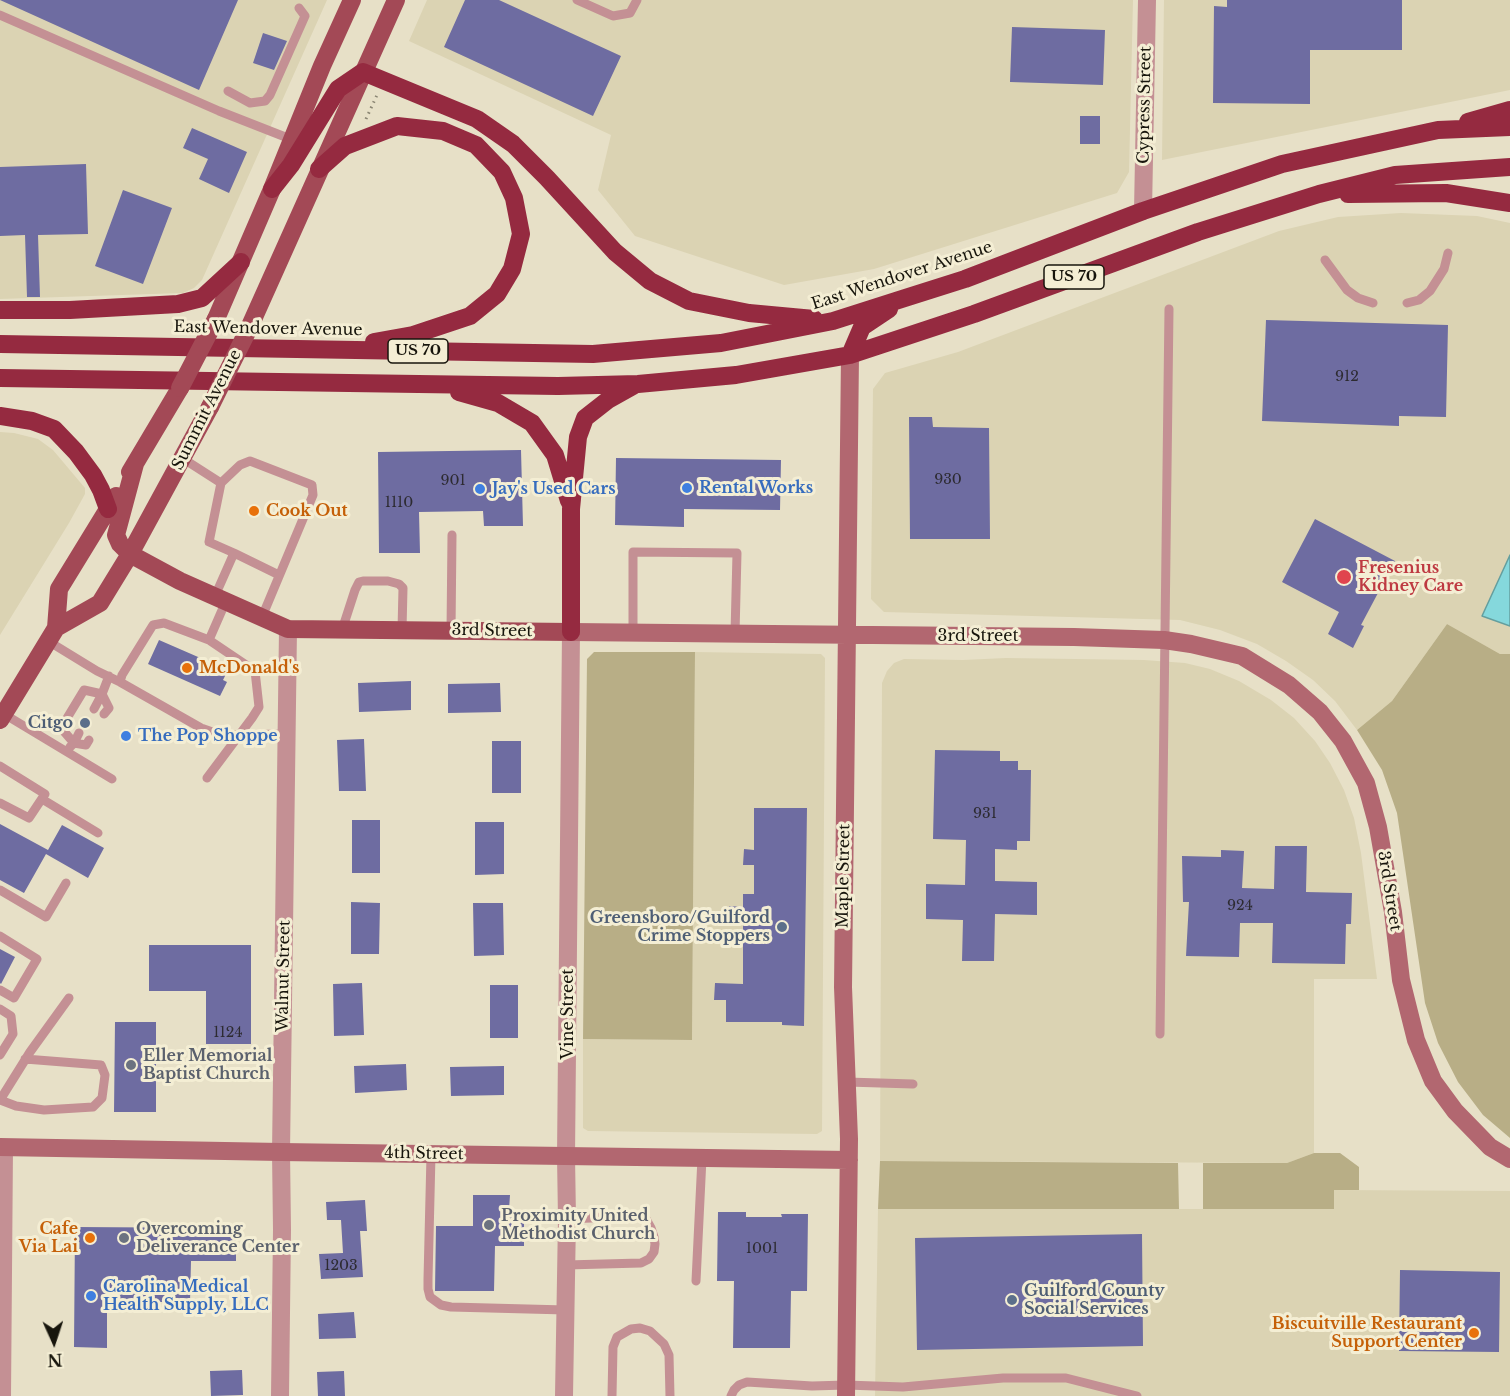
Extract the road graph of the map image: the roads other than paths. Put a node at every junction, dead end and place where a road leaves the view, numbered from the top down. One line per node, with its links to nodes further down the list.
1 (352, 0): 13 (main road, Summit Avenue)
2 (396, 0): 8 (main road, Summit Avenue)
3 (577, 0): 4 (lane)
4 (637, 0)
5 (1147, 0): 19 (street, Cypress Street)
6 (300, 8): 9 (lane)
7 (0, 15): 13 (lane)
8 (363, 72): 15 (main road, Summit Avenue); 16 (highway); 28 (highway)
9 (228, 92)
10 (1510, 110): 12 (highway)
11 (1510, 127): 12 (highway, East Wendover Avenue / US 70)
12 (1438, 130): 19 (highway, East Wendover Avenue / US 70)
13 (293, 140): 16 (main road, Summit Avenue)
14 (1510, 167): 17 (highway, US 70)
15 (319, 169): 30 (highway); 36 (main road, Summit Avenue, bridge)
16 (272, 189): 22 (main road, Summit Avenue)
17 (1319, 194): 18 (highway); 31 (highway, US 70)
18 (1510, 203)
19 (1143, 211): 23 (highway, East Wendover Avenue / US 70)
20 (1448, 253): 25 (lane)
21 (1325, 260): 24 (lane)
22 (241, 262): 27 (highway); 37 (main road, Summit Avenue, bridge)
23 (905, 298): 28 (highway, East Wendover Avenue / US 70); 31 (highway)
24 (1373, 303)
25 (1407, 303)
26 (1169, 309): 57 (lane)
27 (0, 310)
28 (833, 321): 30 (highway, East Wendover Avenue / US 70)
29 (0, 344): 30 (highway, East Wendover Avenue / US 70)
30 (338, 349)
31 (850, 355): 34 (highway, US 70); 54 (street, Maple Street)
32 (0, 378): 33 (highway, US 70)
33 (435, 384): 34 (highway, US 70); 40 (highway)
34 (638, 384): 40 (highway)
35 (0, 416): 39 (highway)
36 (182, 458): 38 (lane); 42 (main road, Summit Avenue)
37 (135, 464): 39 (main road, Summit Avenue); 42 (main road)
38 (221, 483): 43 (lane); 44 (lane)
39 (108, 509): 55 (main road, Summit Avenue)
40 (571, 509): 51 (highway)
41 (452, 535): 50 (lane)
42 (130, 554): 45 (main road, 3rd Street); 55 (main road, Summit Avenue)
43 (234, 554): 44 (lane); 45 (lane)
44 (279, 575): 46 (lane)
45 (221, 599): 46 (main road, 3rd Street); 56 (lane)
46 (262, 617): 47 (main road, 3rd Street)
47 (288, 629): 48 (main road, 3rd Street); 66 (street, Walnut Street)
48 (342, 630): 49 (main road, 3rd Street); 49 (lane)
49 (402, 630): 50 (main road, 3rd Street)
50 (451, 631): 51 (main road, 3rd Street)
51 (571, 632): 52 (street, 3rd Street); 91 (street, Vine Street)
52 (633, 633): 53 (street, 3rd Street); 53 (lane)
53 (735, 634): 54 (street, 3rd Street)
54 (847, 634): 57 (street, 3rd Street); 85 (street, Maple Street)
55 (52, 635): 58 (lane); 63 (main road, Summit Avenue)
56 (209, 640): 59 (lane); 65 (lane)
57 (1164, 640): 82 (lane); 93 (street, 3rd Street)
58 (109, 676): 59 (lane); 60 (lane)
59 (120, 682): 65 (lane)
60 (102, 694): 61 (lane); 62 (lane); 68 (lane)
61 (94, 709)
62 (104, 714)
63 (2, 717): 69 (lane)
64 (79, 733): 68 (lane)
65 (241, 734): 66 (lane); 71 (lane)
66 (288, 734): 89 (street, Walnut Street)
67 (89, 740): 68 (lane)
68 (74, 743): 69 (lane)
69 (67, 752): 72 (lane)
70 (0, 766): 73 (lane)
71 (207, 778)
72 (112, 779)
73 (42, 799): 74 (lane); 75 (lane)
74 (0, 803)
75 (98, 833)
76 (66, 883): 77 (lane)
77 (0, 890)
78 (0, 936): 79 (lane)
79 (0, 990)
80 (69, 998): 84 (lane)
81 (0, 1009): 83 (lane)
82 (1160, 1034)
83 (0, 1055)
84 (25, 1059): 87 (lane); 87 (lane)
85 (848, 1082): 86 (lane); 94 (street, Maple Street)
86 (913, 1084)
87 (0, 1100)
88 (2, 1147): 89 (street, 4th Street); 99 (street)
89 (281, 1152): 90 (street, 4th Street); 102 (street, Walnut Street)
90 (431, 1155): 91 (street, 4th Street); 98 (lane)
91 (566, 1156): 92 (street, 4th Street); 95 (street, Vine Street)
92 (702, 1158): 94 (street, 4th Street); 97 (lane)
93 (1510, 1159)
94 (849, 1160): 101 (street, Maple Street)
95 (567, 1219): 96 (street, Vine Street); 96 (lane)
96 (566, 1265): 98 (street, Vine Street)
97 (696, 1281)
98 (566, 1310): 103 (street, Vine Street)
99 (1, 1329): 100 (street)
100 (2, 1389)
101 (846, 1390): 106 (lane); 107 (lane)
102 (280, 1396)
103 (564, 1396)
104 (612, 1396): 105 (lane)
105 (670, 1396)
106 (731, 1396)
107 (1137, 1396)

